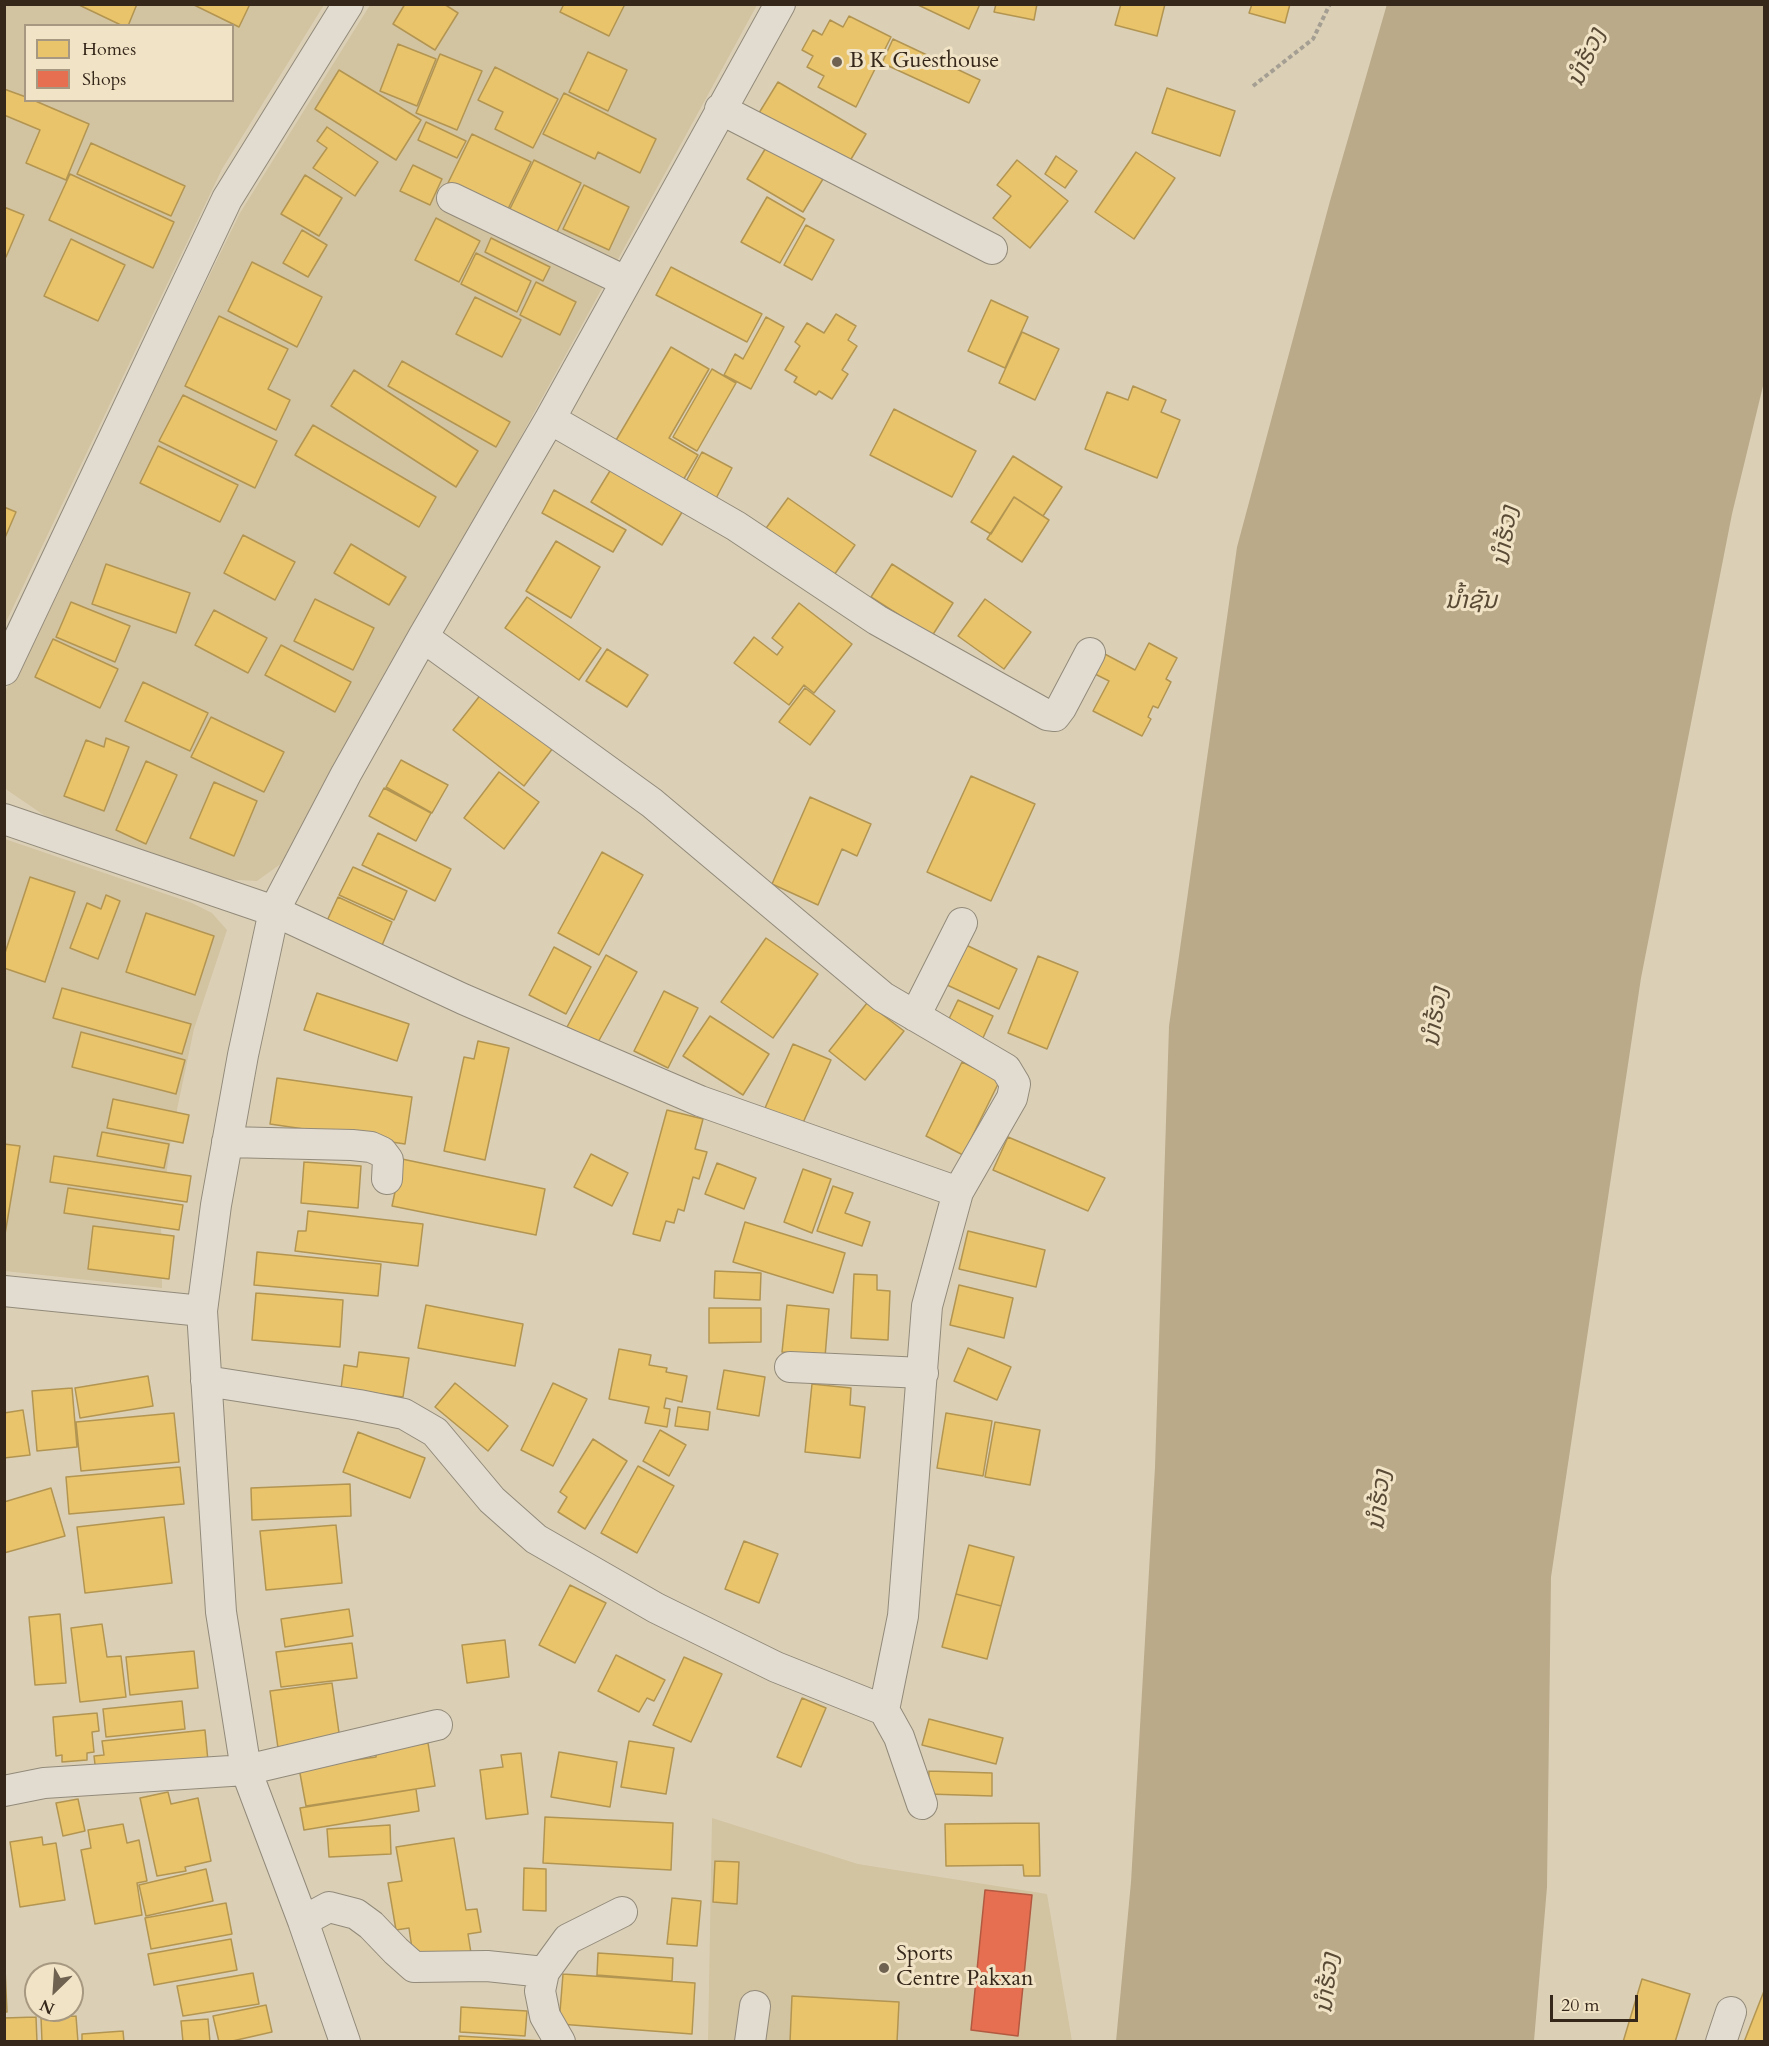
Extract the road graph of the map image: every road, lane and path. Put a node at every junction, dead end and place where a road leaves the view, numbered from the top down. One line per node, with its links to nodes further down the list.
1 (348, 4): 12 (street)
2 (780, 4): 5 (street)
3 (1330, 4): 4 (path)
4 (1253, 86)
5 (720, 109): 7 (street); 8 (street)
6 (452, 198): 8 (street)
7 (992, 249)
8 (625, 281): 9 (street)
9 (550, 419): 10 (street); 11 (street)
10 (423, 637): 14 (street); 16 (street)
11 (1090, 653)
12 (4, 670)
13 (4, 819): 14 (street)
14 (274, 911): 17 (street); 19 (street)
15 (962, 923): 16 (street)
16 (915, 1016): 19 (street)
17 (227, 1142): 18 (street); 21 (street)
18 (387, 1179)
19 (958, 1192): 23 (street)
20 (4, 1291): 21 (street)
21 (202, 1311): 24 (street)
22 (790, 1367): 23 (street)
23 (923, 1372): 25 (street)
24 (206, 1381): 25 (street); 27 (street)
25 (884, 1710): 29 (street)
26 (437, 1725): 27 (street)
27 (246, 1770): 28 (street); 31 (street)
28 (4, 1791)
29 (922, 1804)
30 (622, 1912): 32 (street)
31 (303, 1921): 32 (street); 35 (street)
32 (544, 1972): 36 (street)
33 (755, 2006): 37 (street)
34 (1731, 2012): 38 (street)
35 (345, 2042)
36 (560, 2042)
37 (750, 2042)
38 (1721, 2042)

